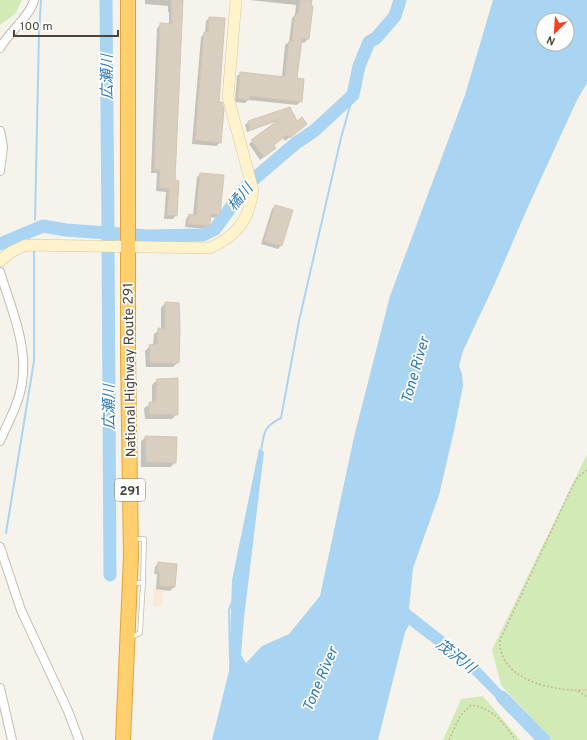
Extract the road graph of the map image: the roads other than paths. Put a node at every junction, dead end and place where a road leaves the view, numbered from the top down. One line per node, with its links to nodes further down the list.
1 (34, 0): 4 (street)
2 (128, 0): 7 (highway, National Highway Route 291 / 291)
3 (236, 0): 7 (street)
4 (0, 48)
5 (0, 131): 6 (street)
6 (0, 171)
7 (124, 245): 8 (street); 15 (highway, National Highway Route 291 / 291)
8 (0, 261)
9 (0, 272): 10 (street)
10 (0, 441)
11 (0, 547): 14 (street)
12 (0, 688): 13 (street)
13 (12, 740)
14 (79, 740)
15 (123, 740)

